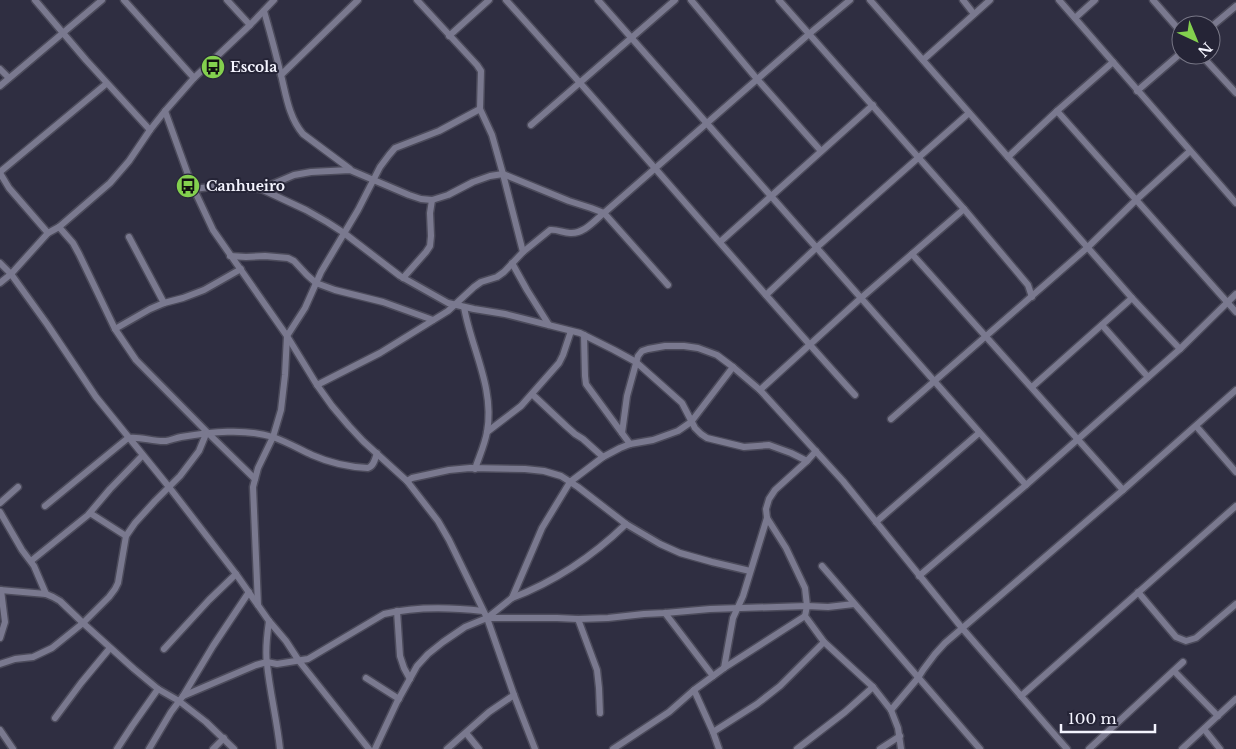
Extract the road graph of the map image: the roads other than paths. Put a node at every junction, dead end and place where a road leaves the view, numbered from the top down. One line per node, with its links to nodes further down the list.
1 (35, 0): 28 (street)
2 (102, 0): 28 (street)
3 (124, 0): 39 (street)
4 (227, 0): 27 (street)
5 (274, 0): 22 (street)
6 (358, 0): 37 (street)
7 (417, 0): 30 (street)
8 (489, 0): 30 (street)
9 (506, 0): 41 (street)
10 (598, 0): 31 (street)
11 (675, 0): 31 (street)
12 (691, 0): 40 (street)
13 (779, 0): 29 (street)
14 (850, 0): 29 (street)
15 (870, 0): 32 (street)
16 (963, 0): 23 (street)
17 (990, 0): 23 (street)
18 (1059, 0): 24 (street)
19 (1095, 0): 24 (street)
20 (1153, 0): 26 (street)
21 (1236, 6): 25 (street)
22 (264, 11): 27 (street); 37 (street)
23 (974, 14): 32 (street)
24 (1075, 18): 33 (street)
25 (1221, 19)
26 (1171, 21)
27 (250, 25): 39 (street)
28 (63, 33): 38 (street); 42 (street)
29 (809, 34): 40 (street); 46 (street)
30 (449, 36): 47 (street)
31 (630, 38): 41 (street); 51 (street)
32 (923, 60): 50 (street)
33 (1112, 62): 44 (street); 49 (street)
34 (1171, 62): 44 (street)
35 (1210, 65): 45 (street)
36 (0, 69): 38 (street)
37 (281, 75): 59 (street)
38 (9, 78): 43 (street)
39 (194, 78): 48 (street)
40 (757, 79): 51 (street); 54 (street)
41 (580, 83): 52 (street); 58 (street)
42 (106, 84): 53 (street); 60 (street)
43 (0, 86)
44 (1138, 91): 55 (street)
45 (1236, 93)
46 (873, 105): 54 (street); 57 (street)
47 (480, 109): 61 (street); 62 (street)
48 (165, 111): 53 (street); 63 (street)
49 (1057, 111): 56 (street); 67 (street)
50 (969, 113): 56 (street); 57 (street)
51 (706, 123): 58 (street); 65 (street)
52 (531, 125)
53 (150, 130): 71 (street)
54 (821, 151): 65 (street)
55 (1190, 151): 67 (street); 68 (street)
56 (1008, 157): 76 (street)
57 (918, 158): 69 (street); 77 (street)
58 (655, 168): 70 (street); 75 (street)
59 (350, 170): 62 (street); 64 (street)
60 (0, 172): 72 (street)
61 (504, 174): 66 (street); 70 (street); 78 (street)
62 (374, 180): 66 (street); 73 (street)
63 (193, 189): 64 (street); 80 (street)
64 (262, 189): 73 (street)
65 (772, 197): 75 (street); 77 (street)
66 (432, 200): 85 (street)
67 (1136, 200): 76 (street); 96 (street)
68 (1236, 203)
69 (964, 209): 79 (street); 89 (street)
70 (604, 213): 78 (street); 88 (street)
71 (59, 227): 72 (street); 104 (street)
72 (48, 232): 84 (street)
73 (344, 234): 85 (street); 87 (street)
74 (129, 237): 97 (street)
75 (720, 242): 92 (street)
76 (1088, 247): 90 (street); 95 (street)
77 (816, 248): 92 (street); 94 (street)
78 (523, 252): 82 (street)
79 (912, 254): 94 (street); 108 (street)
80 (230, 256): 83 (street); 87 (street)
81 (0, 263): 84 (street)
82 (512, 263): 98 (street); 102 (street)
83 (241, 269): 97 (street); 107 (street)
84 (11, 274): 86 (street); 129 (street)
85 (403, 278): 98 (street)
86 (0, 283)
87 (316, 283): 101 (street); 107 (street)
88 (668, 285)
89 (1028, 285): 90 (street); 93 (street)
90 (1040, 289): 93 (street)
91 (1236, 294): 96 (street)
92 (766, 295): 109 (street)
93 (1032, 297): 108 (street)
94 (861, 298): 109 (street); 114 (street)
95 (1132, 298): 103 (street); 110 (street)
96 (1227, 302): 100 (street); 110 (street)
97 (164, 303): 104 (street)
98 (455, 305): 99 (street); 101 (street)
99 (464, 307): 102 (street); 124 (street)
100 (1236, 312)
101 (433, 320): 115 (street)
102 (549, 325): 105 (street)
103 (1102, 325): 113 (street); 116 (street)
104 (115, 329): 127 (street)
105 (571, 330): 106 (street); 119 (street)
106 (584, 335): 111 (street); 125 (street)
107 (287, 336): 115 (street); 128 (street)
108 (985, 336): 114 (street); 116 (street)
109 (809, 345): 117 (street); 120 (street)
110 (1180, 349): 113 (street)
111 (636, 362): 112 (street); 122 (street); 125 (street)
112 (733, 366): 117 (street); 122 (street)
113 (1148, 377): 130 (street)
114 (934, 382): 121 (street); 126 (street)
115 (317, 385): 133 (street)
116 (1032, 387): 130 (street)
117 (760, 390): 132 (street)
118 (1236, 390): 123 (street)
119 (532, 394): 124 (street); 135 (street)
120 (855, 395)
121 (891, 419)
122 (691, 422): 131 (street); 136 (street)
123 (1196, 426): 138 (street); 145 (street)
124 (487, 432): 137 (street)
125 (622, 433): 131 (street)
126 (979, 433): 142 (street); 152 (street)
127 (208, 434): 128 (street); 129 (street); 139 (street); 144 (street)
128 (273, 437): 133 (street); 139 (street)
129 (128, 438): 134 (street); 147 (street)
130 (1078, 439): 142 (street); 145 (street)
131 (630, 444): 135 (street)
132 (816, 452): 136 (street); 152 (street)
133 (377, 454): 140 (street)
134 (142, 456): 144 (street); 150 (street)
135 (603, 456): 141 (street)
136 (807, 461): 151 (street)
137 (475, 469): 140 (street); 141 (street)
138 (1236, 472)
139 (255, 479): 167 (street)
140 (407, 482): 171 (street)
141 (570, 482): 153 (street); 164 (street)
142 (1026, 485): 159 (street)
143 (18, 487): 146 (street)
144 (169, 487): 154 (street); 158 (street)
145 (1122, 490): 177 (street)
146 (0, 503)
147 (44, 506)
148 (1236, 506): 162 (street)
149 (0, 512): 155 (street)
150 (90, 513): 154 (street); 155 (street)
151 (767, 518): 157 (street); 168 (street)
152 (876, 522): 159 (street)
153 (626, 524): 157 (street); 164 (street)
154 (126, 536): 176 (street)
155 (31, 561): 163 (street)
156 (822, 566): 165 (street)
157 (750, 571): 169 (street)
158 (236, 574): 161 (street); 181 (street)
159 (919, 576): 177 (street)
160 (0, 590): 163 (street); 178 (street)
161 (249, 592): 167 (street); 197 (street)
162 (1138, 592): 166 (street); 196 (street)
163 (46, 594): 176 (street)
164 (512, 598): 171 (street)
165 (854, 604): 168 (street); 190 (street)
166 (1236, 604)
167 (258, 605): 175 (street)
168 (807, 606): 169 (street); 173 (street)
169 (738, 608): 172 (street); 186 (street)
170 (397, 610): 171 (street); 182 (street); 191 (street)
171 (485, 614): 174 (street); 191 (street); 195 (street)
172 (665, 614): 174 (street); 188 (street)
173 (805, 616): 179 (street); 186 (street)
174 (578, 619): 201 (street)
175 (269, 621): 182 (street); 183 (street)
176 (83, 623): 180 (street); 185 (street)
177 (962, 628): 190 (street); 196 (street)
178 (0, 638)
179 (824, 642): 192 (street); 206 (street)
180 (110, 648): 193 (street); 203 (street)
181 (164, 649)
182 (300, 661): 183 (street); 216 (street)
183 (267, 662): 197 (street); 215 (street)
184 (1183, 662): 187 (street)
185 (0, 664)
186 (724, 668): 188 (street)
187 (1174, 671): 202 (street); 228 (street)
188 (713, 676): 194 (street)
189 (366, 678): 198 (street)
190 (918, 678): 200 (street); 226 (street)
191 (410, 679): 198 (street)
192 (873, 686): 200 (street); 223 (street)
193 (158, 689): 197 (street); 211 (street)
194 (694, 690): 206 (street); 221 (street)
195 (514, 695): 207 (street); 220 (street)
196 (1021, 696): 227 (street)
197 (181, 699): 209 (street); 212 (street)
198 (398, 699): 217 (street)
199 (1236, 699): 202 (street)
200 (892, 710): 208 (street)
201 (600, 713)
202 (1218, 716): 204 (street)
203 (55, 718)
204 (1204, 729): 229 (street); 230 (street)
205 (0, 730): 210 (street)
206 (713, 732): 222 (street)
207 (466, 733): 218 (street); 219 (street)
208 (900, 736): 224 (street); 225 (street)
209 (224, 738): 213 (street); 214 (street)
210 (12, 749)
211 (117, 749)
212 (149, 749)
213 (213, 749)
214 (234, 749)
215 (280, 749)
216 (369, 749)
217 (375, 749)
218 (447, 749)
219 (479, 749)
220 (534, 749)
221 (613, 749)
222 (719, 749)
223 (797, 749)
224 (880, 749)
225 (901, 749)
226 (980, 749)
227 (1067, 749)
228 (1089, 749)
229 (1182, 749)
230 (1220, 749)

